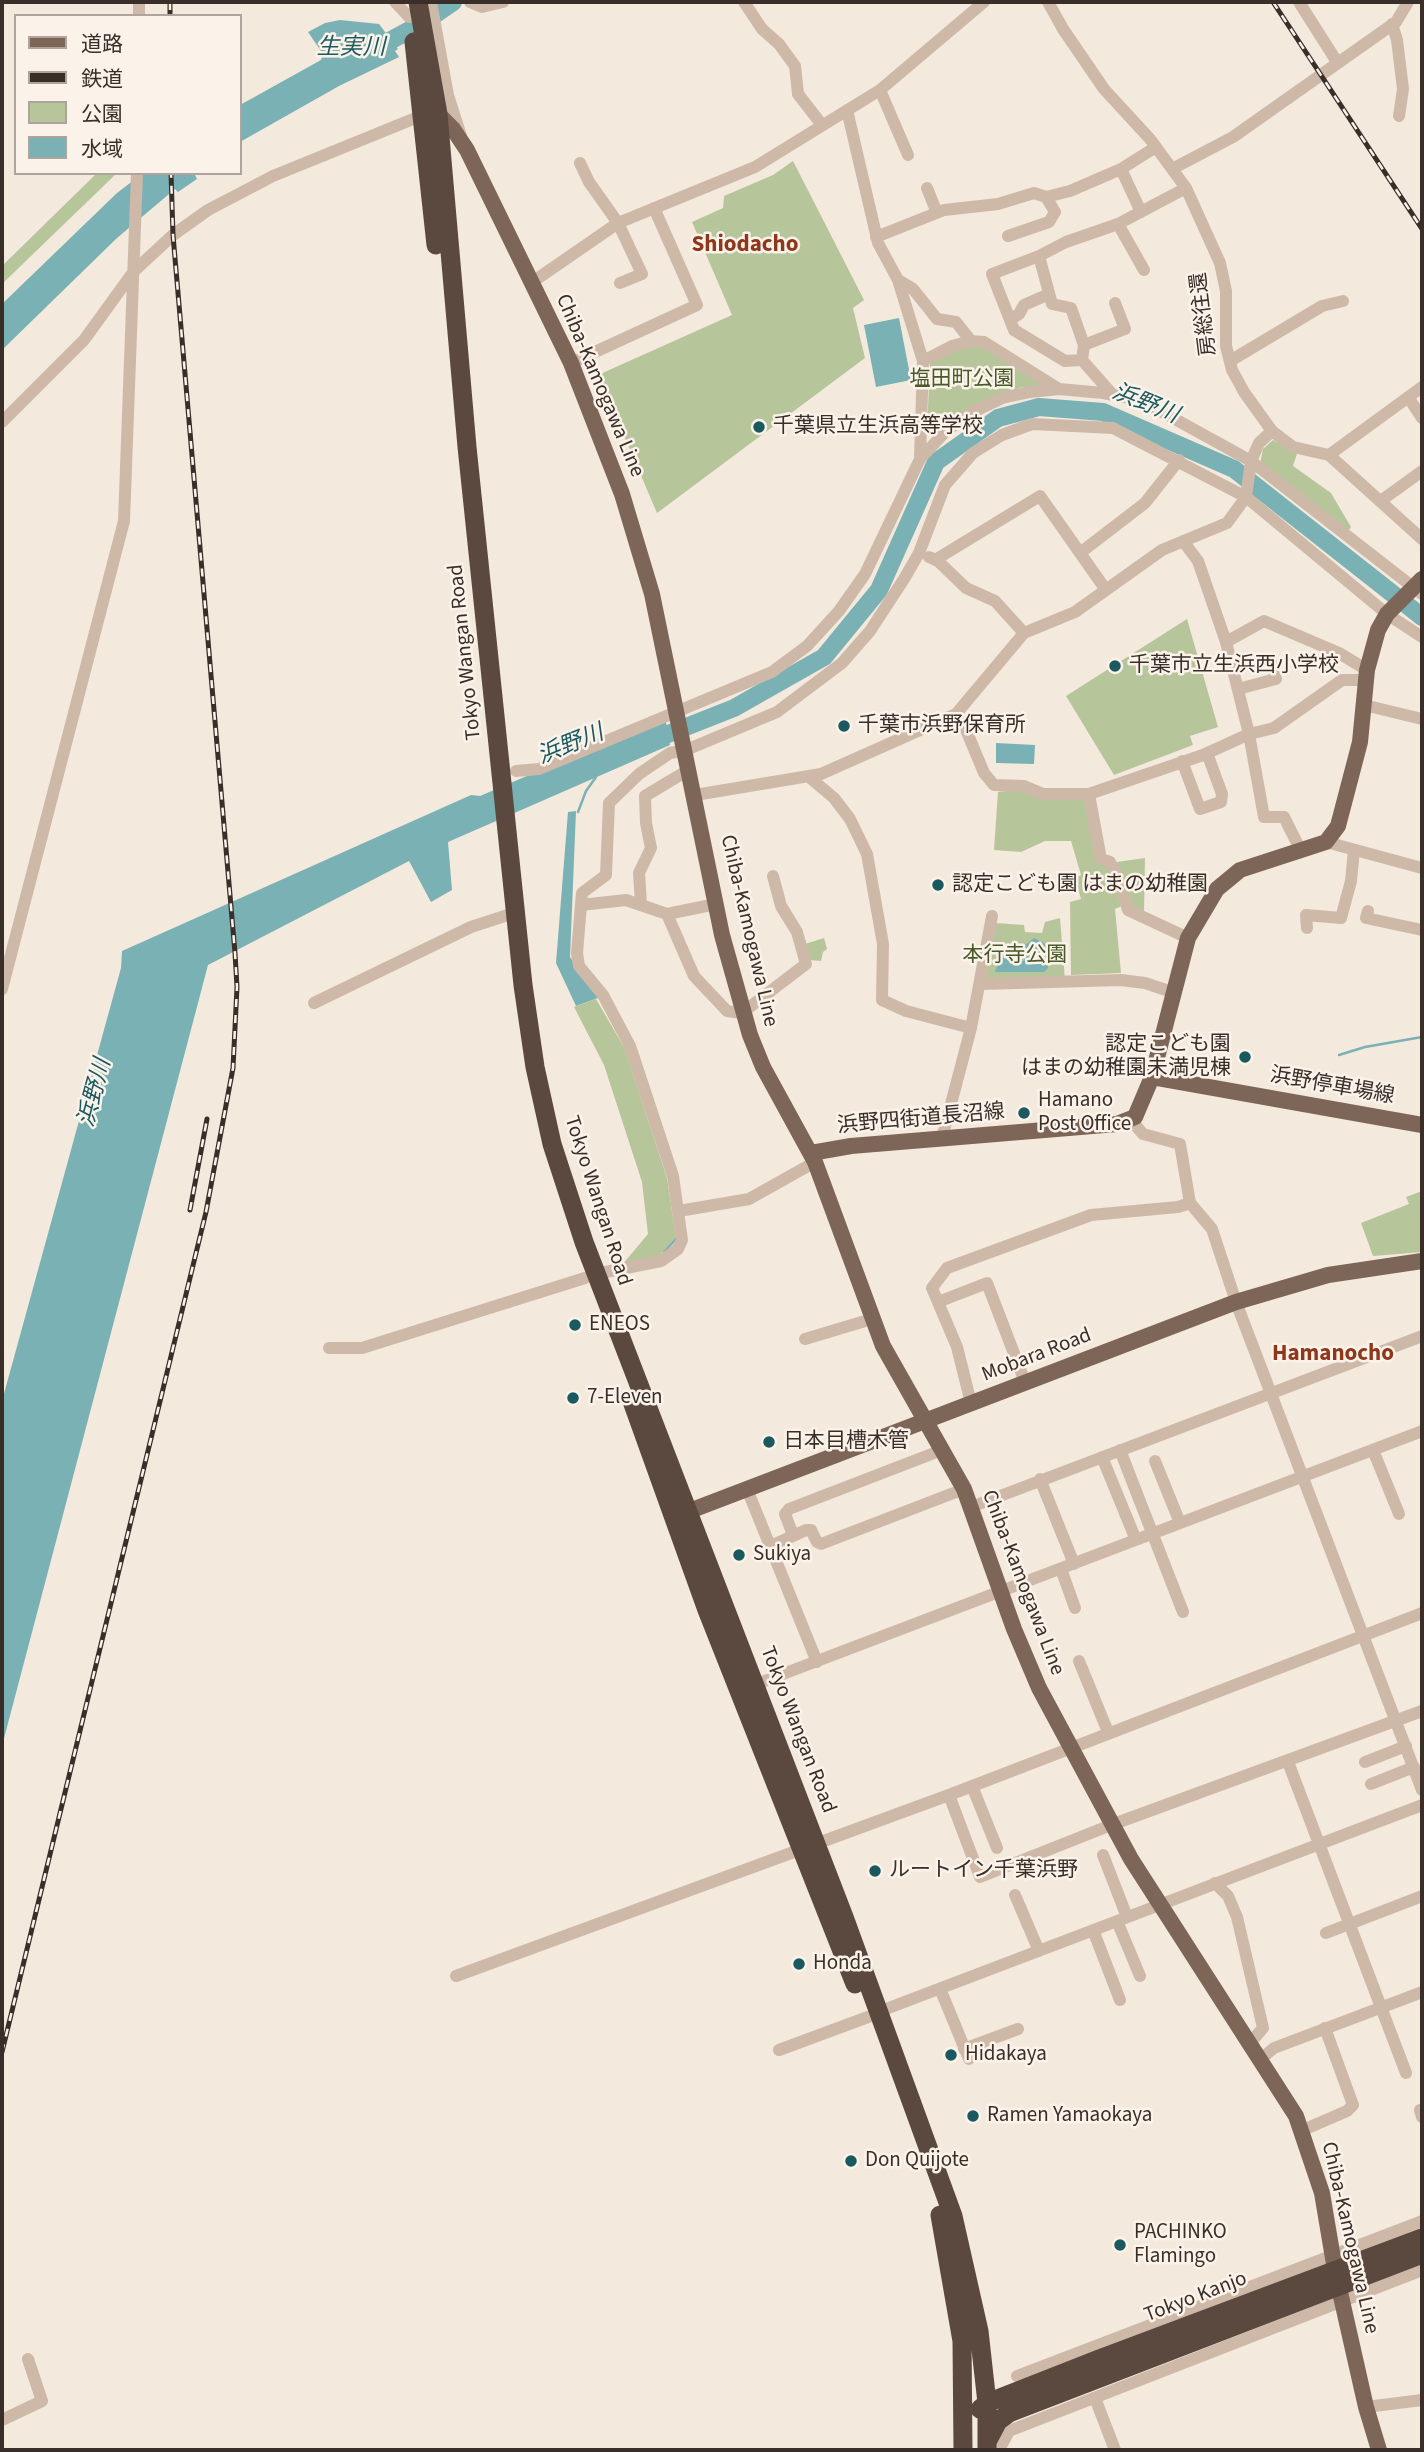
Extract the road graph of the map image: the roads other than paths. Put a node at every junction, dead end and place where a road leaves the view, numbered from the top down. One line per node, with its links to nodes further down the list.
1 (395, 2): 10 (street)
2 (431, 2): 12 (street)
3 (470, 2): 4 (street)
4 (503, 2)
5 (744, 2): 18 (street)
6 (984, 2): 14 (street)
7 (1048, 2): 19 (street, 房総往還)
8 (1408, 2): 11 (street)
9 (1304, 4): 13 (street)
10 (411, 7): 12 (highway, Tokyo Wangan Road)
11 (1392, 24): 13 (street); 17 (street)
12 (428, 53): 16 (highway, Tokyo Wangan Road); 20 (street)
13 (1337, 62): 24 (street)
14 (880, 90): 15 (street); 21 (street)
15 (847, 110): 18 (street); 35 (street)
16 (430, 115): 20 (main road, Chiba-Kamogawa Line); 38 (street); 90 (highway, Tokyo Wangan Road)
17 (1399, 116)
18 (822, 125): 29 (street)
19 (1156, 147): 23 (street); 24 (street, 房総往還)
20 (467, 149): 40 (main road, Chiba-Kamogawa Line)
21 (908, 155)
22 (580, 163): 32 (street)
23 (1121, 169): 28 (street); 30 (street)
24 (1172, 169): 27 (street, 房総往還)
25 (137, 175): 38 (street)
26 (927, 188): 31 (street)
27 (1186, 188): 30 (street); 50 (street, 房総往還)
28 (1046, 197): 31 (street); 34 (street)
29 (654, 208): 32 (street); 51 (street)
30 (1141, 212): 33 (street)
31 (937, 213): 35 (street)
32 (618, 223): 40 (street); 41 (street)
33 (1118, 224): 36 (street); 37 (street)
34 (1008, 236)
35 (876, 237): 39 (street)
36 (1039, 257): 42 (street); 45 (street)
37 (1144, 270)
38 (134, 271): 57 (street); 109 (street)
39 (898, 280): 46 (street); 49 (street)
40 (531, 283): 51 (main road, Chiba-Kamogawa Line)
41 (620, 283)
42 (1049, 294): 45 (street); 47 (street)
43 (1343, 300): 50 (street)
44 (1115, 303): 47 (street)
45 (1010, 320): 48 (street)
46 (971, 341): 49 (street); 53 (street)
47 (1084, 345): 48 (street)
48 (1082, 360): 54 (street)
49 (923, 361): 60 (street)
50 (1230, 361): 58 (street, 房総往還)
51 (571, 363): 81 (main road, Chiba-Kamogawa Line)
52 (1422, 387): 55 (street)
53 (1059, 389): 54 (street); 60 (street)
54 (1112, 394): 62 (street)
55 (1408, 397): 56 (street); 59 (street)
56 (1422, 418)
57 (2, 422)
58 (1272, 431): 59 (street, 房総往還); 62 (street)
59 (1329, 455): 65 (street, 房総往還)
60 (920, 459): 81 (street)
61 (1179, 460): 64 (street); 68 (street); 69 (street)
62 (1251, 461): 64 (street); 71 (street)
63 (1422, 471): 65 (street)
64 (1246, 497): 67 (street); 73 (street)
65 (1382, 500): 66 (street, 房総往還)
66 (1422, 539)
67 (1183, 541): 72 (street); 76 (street)
68 (919, 553): 70 (street); 85 (street)
69 (1080, 553): 70 (street); 72 (street)
70 (935, 559): 74 (street)
71 (1419, 587): 73 (main road)
72 (1106, 590): 74 (street)
73 (1387, 614): 75 (street); 78 (main road)
74 (1024, 633): 82 (street)
75 (1422, 637)
76 (1226, 642): 78 (street); 79 (street)
77 (1271, 662): 79 (street)
78 (1367, 675): 80 (main road); 84 (street)
79 (1238, 689): 84 (street)
80 (1364, 705): 83 (street); 93 (main road)
81 (677, 710): 85 (main road, Chiba-Kamogawa Line); 90 (street)
82 (956, 714): 89 (street); 91 (street)
83 (1422, 719)
84 (1249, 734): 86 (street); 95 (street)
85 (685, 749): 88 (main road, Chiba-Kamogawa Line); 100 (street)
86 (1207, 753): 87 (street); 87 (street)
87 (1182, 761): 91 (street)
88 (690, 769): 92 (main road, Chiba-Kamogawa Line); 98 (street)
89 (809, 777): 92 (street); 113 (street)
90 (503, 780): 102 (highway, Tokyo Wangan Road)
91 (1089, 794): 107 (street)
92 (695, 795): 99 (main road, Chiba-Kamogawa Line)
93 (1326, 842): 94 (street); 95 (main road)
94 (1354, 850): 96 (street); 105 (street)
95 (1301, 851): 107 (main road)
96 (1422, 868)
97 (773, 876): 112 (street)
98 (641, 904): 100 (street); 103 (street)
99 (716, 904): 103 (street); 112 (main road, Chiba-Kamogawa Line)
100 (581, 905): 120 (street)
101 (1368, 911): 106 (street)
102 (512, 913): 111 (street); 122 (highway, Tokyo Wangan Road)
103 (667, 914): 112 (street)
104 (992, 916): 108 (street)
105 (1307, 928)
106 (1422, 930)
107 (1188, 937): 110 (main road)
108 (981, 984): 110 (street); 113 (street)
109 (2, 989)
110 (1172, 992): 114 (main road)
111 (314, 1003)
112 (742, 1013): 118 (main road, Chiba-Kamogawa Line)
113 (971, 1028): 117 (street)
114 (1152, 1077): 115 (main road); 116 (main road, 浜野停車場線)
115 (1131, 1120): 117 (main road, 浜野四街道長沼線); 119 (street)
116 (1422, 1125)
117 (942, 1138): 118 (main road, 浜野四街道長沼線)
118 (813, 1158): 120 (street); 125 (main road, Chiba-Kamogawa Line)
119 (1190, 1203): 123 (street); 124 (street)
120 (679, 1211): 122 (street)
121 (1422, 1261): 124 (main road, Mobara Road)
122 (591, 1276): 128 (street); 144 (highway, Tokyo Wangan Road)
123 (938, 1302): 129 (street); 131 (street)
124 (1236, 1302): 129 (main road, Mobara Road); 130 (street)
125 (872, 1319): 127 (street); 132 (main road, Chiba-Kamogawa Line)
126 (1422, 1336): 130 (street)
127 (805, 1339)
128 (329, 1348)
129 (1026, 1382): 131 (main road, Mobara Road)
130 (1273, 1393): 135 (street); 139 (street)
131 (971, 1403): 132 (main road, Mobara Road)
132 (924, 1421): 134 (main road, Chiba-Kamogawa Line); 141 (main road, Mobara Road)
133 (1422, 1432): 136 (street)
134 (942, 1450): 142 (main road, Chiba-Kamogawa Line); 148 (street)
135 (1120, 1450): 137 (street); 147 (street)
136 (1373, 1450): 139 (street); 145 (street)
137 (1102, 1457): 140 (street); 149 (street)
138 (1155, 1461): 146 (street)
139 (1304, 1475): 146 (street); 156 (street)
140 (1041, 1479): 143 (street); 151 (street)
141 (747, 1489): 144 (main road, Mobara Road); 150 (street)
142 (964, 1489): 143 (main road, Chiba-Kamogawa Line); 148 (street)
143 (971, 1507): 152 (main road, Chiba-Kamogawa Line)
144 (680, 1514): 159 (highway, Tokyo Wangan Road); 175 (highway, Tokyo Wangan Road)
145 (1399, 1514)
146 (1180, 1523): 147 (street)
147 (1153, 1534): 149 (street); 154 (street)
148 (793, 1535): 150 (street)
149 (1136, 1540): 151 (street)
150 (771, 1546): 158 (street)
151 (1067, 1567): 152 (street); 153 (street)
152 (1001, 1591): 158 (street); 163 (main road, Chiba-Kamogawa Line)
153 (1076, 1608)
154 (1183, 1612)
155 (1422, 1613): 156 (street)
156 (1364, 1634): 161 (street); 162 (street)
157 (1079, 1661): 162 (street)
158 (817, 1662): 159 (street)
159 (754, 1685): 175 (highway, Tokyo Wangan Road)
160 (1422, 1711): 161 (street)
161 (1396, 1721): 164 (street); 165 (street)
162 (1108, 1732): 163 (street)
163 (1069, 1746): 169 (street); 173 (main road, Chiba-Kamogawa Line)
164 (1406, 1746): 166 (street); 167 (street)
165 (1288, 1762): 173 (street); 174 (street)
166 (1365, 1762)
167 (1414, 1767): 168 (street); 170 (street)
168 (1371, 1784)
169 (972, 1786): 171 (street); 176 (street)
170 (1422, 1790)
171 (949, 1795): 173 (street); 175 (street)
172 (1422, 1805): 174 (street)
173 (1111, 1825): 181 (main road, Chiba-Kamogawa Line)
174 (1319, 1844): 178 (street); 183 (street)
175 (809, 1846): 187 (street); 193 (highway, Tokyo Wangan Road)
176 (997, 1848)
177 (1103, 1855): 182 (street)
178 (1214, 1883): 181 (street); 196 (street)
179 (1015, 1895): 186 (street)
180 (1422, 1896): 183 (street)
181 (1159, 1905): 182 (street); 196 (main road, Chiba-Kamogawa Line)
182 (1122, 1919): 184 (street); 188 (street)
183 (1350, 1923): 185 (street); 192 (street)
184 (1093, 1930): 186 (street); 191 (street)
185 (1326, 1933)
186 (1039, 1951): 189 (street)
187 (456, 1976)
188 (1140, 1976)
189 (941, 1990): 193 (street); 195 (street)
190 (1422, 1992): 192 (street)
191 (1120, 2000)
192 (1382, 2007): 194 (street); 199 (street)
193 (873, 2015): 197 (street); 209 (highway, Tokyo Wangan Road); 212 (highway, Tokyo Wangan Road)
194 (1325, 2028): 198 (street); 200 (street)
195 (1018, 2029)
196 (1251, 2042): 198 (main road, Chiba-Kamogawa Line)
197 (779, 2050)
198 (1262, 2058): 200 (main road, Chiba-Kamogawa Line)
199 (1406, 2073)
200 (1303, 2130): 205 (main road, Chiba-Kamogawa Line)
201 (1422, 2221): 205 (street)
202 (1422, 2238): 205 (highway, Tokyo Kanjo)
203 (1422, 2254): 205 (highway, Tokyo Kanjo)
204 (1422, 2270): 205 (street)
205 (1337, 2278): 207 (highway, Tokyo Kanjo); 208 (street); 210 (street); 212 (highway, Tokyo Kanjo); 213 (main road, Chiba-Kamogawa Line)
206 (28, 2359): 214 (street)
207 (1126, 2368): 212 (highway, Tokyo Kanjo); 215 (highway, Tokyo Kanjo)
208 (1017, 2376)
209 (964, 2391): 212 (highway); 215 (highway, Tokyo Wangan Road)
210 (1095, 2398): 215 (street); 216 (street)
211 (1422, 2400): 213 (street)
212 (985, 2406): 215 (highway, Tokyo Wangan Road)
213 (1366, 2407): 217 (main road, Chiba-Kamogawa Line)
214 (2, 2420)
215 (979, 2446)
216 (1115, 2450)
217 (1380, 2450)

